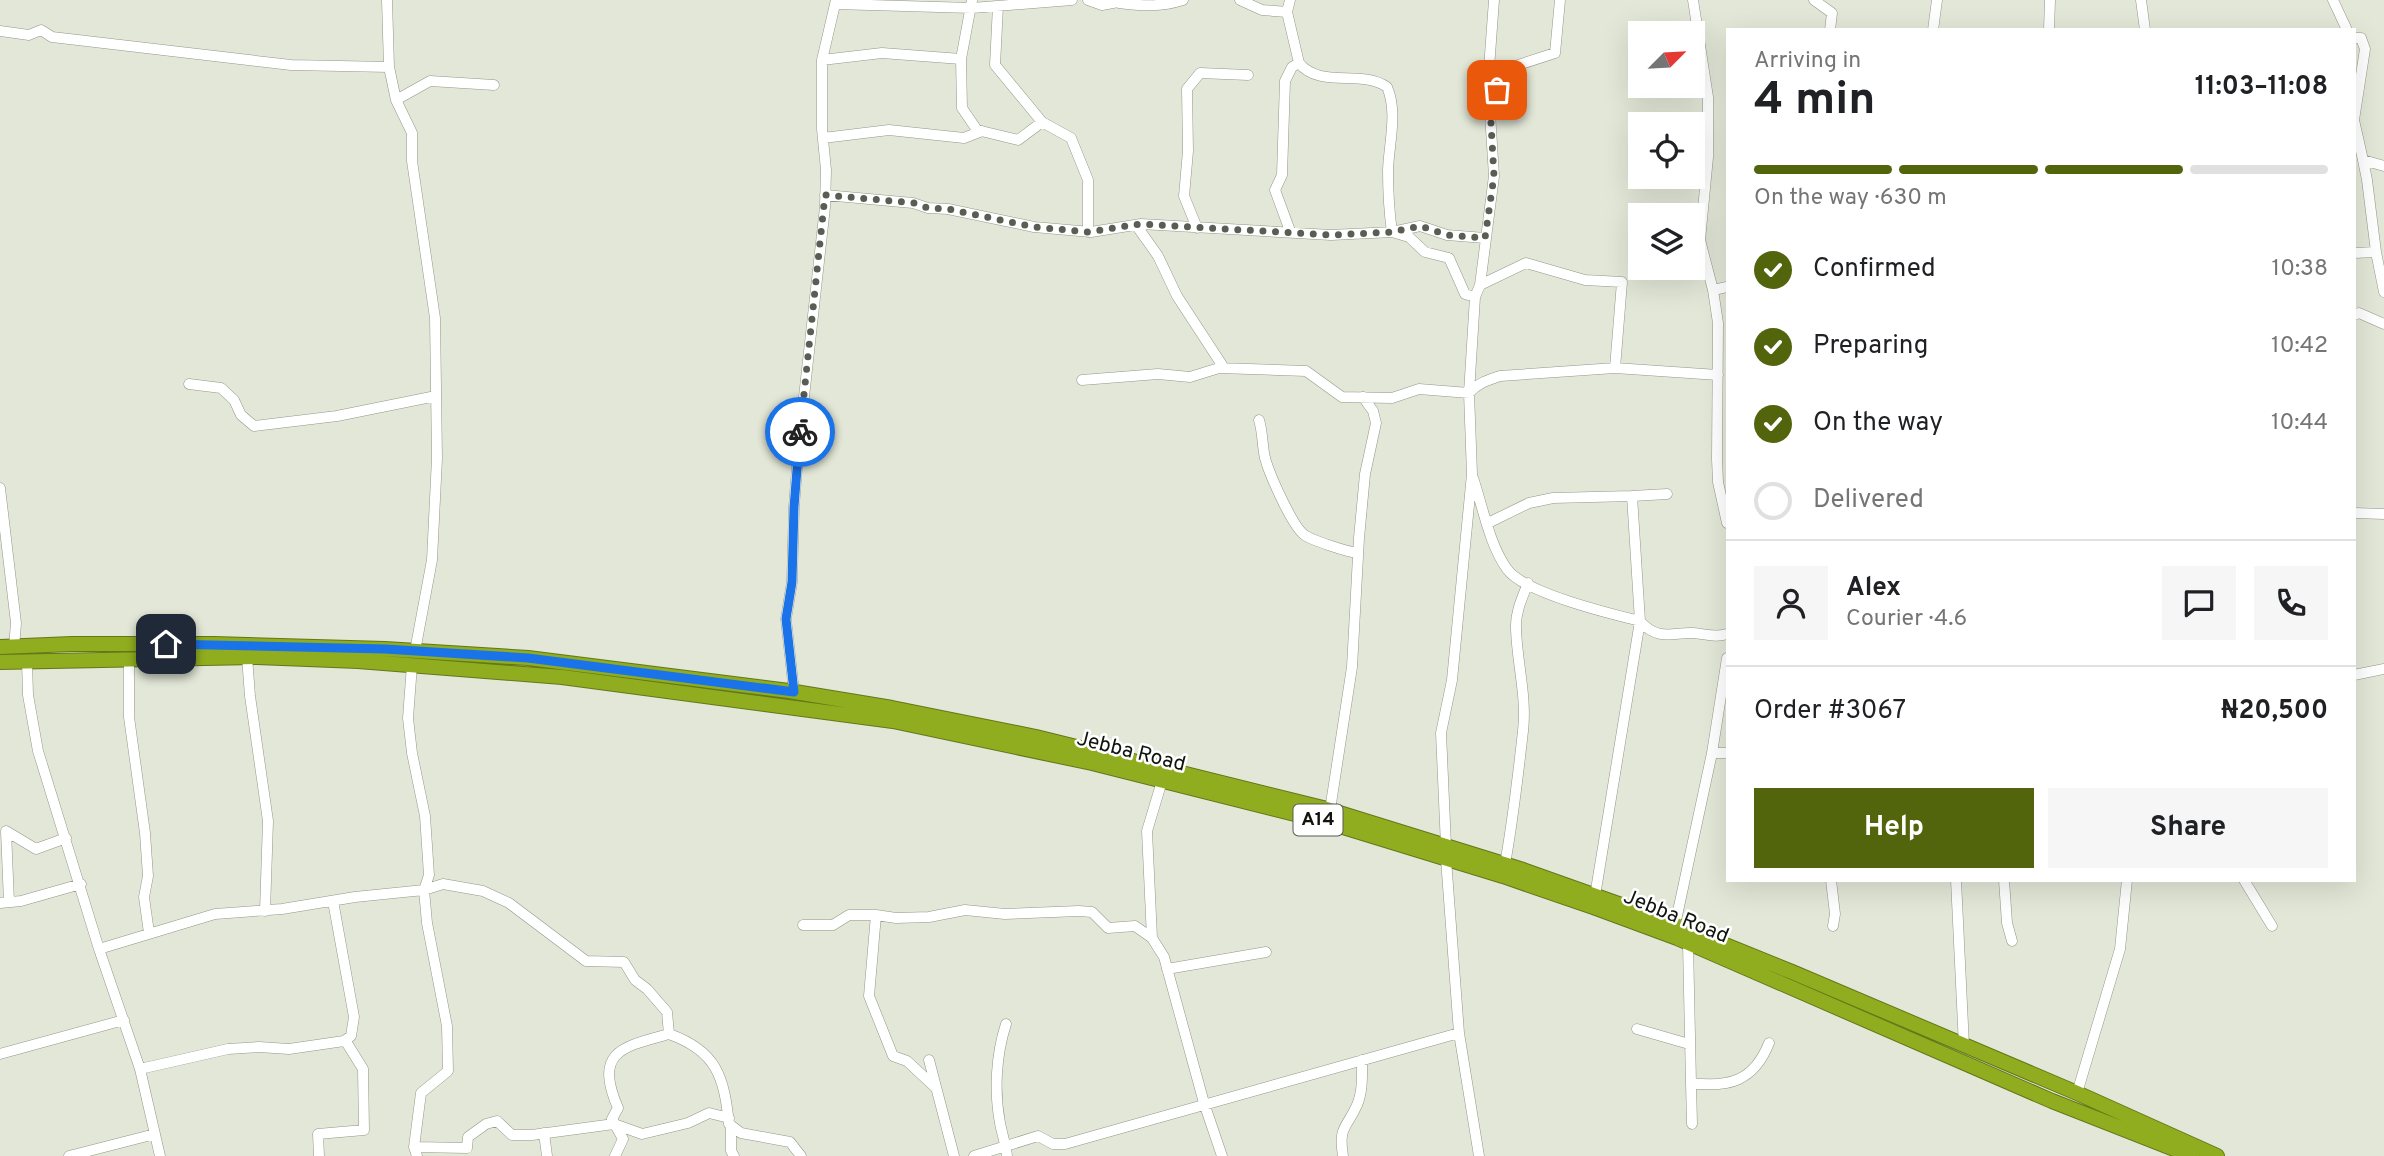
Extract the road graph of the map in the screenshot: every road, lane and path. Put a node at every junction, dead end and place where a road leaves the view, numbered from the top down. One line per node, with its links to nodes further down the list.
1 (387, 0): 32 (street)
2 (1072, 0): 19 (street)
3 (1088, 0): 16 (street)
4 (1184, 0): 16 (street)
5 (1240, 0): 20 (street)
6 (1290, 0): 20 (street)
7 (1494, 0): 36 (street)
8 (1560, 0): 36 (street)
9 (1693, 0): 55 (street)
10 (1814, 0): 21 (street)
11 (1829, 0): 21 (street)
12 (1937, 0): 23 (street)
13 (2050, 0): 24 (street)
14 (2141, 0): 25 (street)
15 (2333, 0): 26 (street)
16 (1117, 1)
17 (835, 2): 18 (street); 30 (street)
18 (972, 4): 19 (street); 29 (street)
19 (998, 6): 38 (street)
20 (1287, 12): 31 (street)
21 (1832, 13): 22 (street)
22 (1830, 28)
23 (1933, 28)
24 (2049, 28)
25 (2145, 28)
26 (2346, 28)
27 (0, 30): 32 (street)
28 (2356, 38): 37 (street)
29 (961, 59): 30 (street); 40 (street)
30 (822, 60): 41 (street)
31 (1299, 63): 47 (street); 49 (street)
32 (388, 67): 35 (street)
33 (1248, 75): 46 (street)
34 (494, 85): 35 (street)
35 (396, 100): 66 (street)
36 (1490, 106): 50 (street)
37 (2356, 107)
38 (1042, 122): 40 (street); 48 (street)
39 (2356, 130): 42 (street)
40 (982, 131): 41 (street)
41 (823, 138): 44 (street)
42 (2362, 160): 43 (street); 51 (street)
43 (2384, 166)
44 (825, 195): 48 (street); 90 (street)
45 (1136, 225): 46 (street); 48 (street); 60 (street)
46 (1197, 228): 47 (street)
47 (1290, 231): 49 (street)
48 (1088, 232)
49 (1392, 232): 50 (street); 57 (street)
50 (1485, 238): 53 (street)
51 (2376, 252): 52 (street); 56 (street)
52 (2356, 253)
53 (1480, 285): 57 (street); 61 (street)
54 (1726, 287): 55 (street)
55 (1713, 290): 62 (street)
56 (2384, 292)
57 (1475, 297): 65 (street)
58 (2356, 314): 59 (street)
59 (2384, 324)
60 (1224, 368): 63 (street); 67 (street)
61 (1615, 368): 62 (street); 65 (street)
62 (1718, 375): 73 (street)
63 (1082, 380)
64 (189, 384): 66 (street)
65 (1469, 393): 67 (street); 69 (street)
66 (436, 396): 84 (street)
67 (1363, 397): 77 (street)
68 (1259, 420): 77 (street)
69 (1472, 474): 76 (street); 96 (street)
70 (0, 488): 81 (street)
71 (1667, 494): 72 (street)
72 (1632, 496): 76 (street); 79 (street)
73 (1724, 499)
74 (2356, 513): 75 (street)
75 (2384, 514)
76 (1488, 523): 78 (street)
77 (1358, 553): 94 (street)
78 (1528, 583): 79 (street); 97 (street)
79 (1640, 621): 80 (street); 105 (street)
80 (1726, 634)
81 (7, 647): 84 (highway)
82 (247, 657): 83 (highway, Jebba Road / A14); 84 (highway, Jebba Road / A14); 108 (street)
83 (129, 658): 85 (highway, Jebba Road / A14); 114 (street)
84 (414, 658): 90 (highway); 93 (highway, Jebba Road / A14); 104 (street)
85 (27, 661): 86 (highway, Jebba Road / A14); 95 (street)
86 (0, 662)
87 (1726, 664): 91 (street)
88 (2384, 669): 89 (street)
89 (2356, 675)
90 (794, 692): 94 (highway)
91 (1712, 753): 92 (street); 111 (street)
92 (1726, 753)
93 (1162, 781): 96 (highway, Jebba Road / A14); 115 (street)
94 (1331, 810): 96 (highway)
95 (66, 838): 103 (street); 107 (street)
96 (1446, 852): 97 (highway); 117 (highway, Jebba Road / A14); 124 (street)
97 (1505, 864): 105 (highway)
98 (1831, 882): 112 (street)
99 (1956, 882): 129 (street)
100 (2004, 882): 116 (street)
101 (2127, 882): 136 (street)
102 (2245, 882): 113 (street)
103 (81, 884): 107 (street); 118 (street)
104 (424, 890): 106 (street); 125 (street); 144 (street)
105 (1595, 896): 111 (highway)
106 (333, 901): 108 (street); 126 (street)
107 (5, 903)
108 (265, 911): 114 (street)
109 (876, 915): 110 (street); 115 (street); 135 (street)
110 (803, 925)
111 (1675, 925): 129 (highway)
112 (1833, 926)
113 (2272, 926)
114 (149, 933): 118 (street)
115 (1152, 938): 120 (street)
116 (2012, 941)
117 (1688, 943): 128 (street); 157 (highway, Jebba Road / A14)
118 (99, 949): 121 (street)
119 (1266, 953): 120 (street)
120 (1167, 969): 137 (street)
121 (124, 1020): 130 (street); 133 (street)
122 (1006, 1024): 143 (street)
123 (1637, 1029): 128 (street)
124 (1459, 1033): 132 (street); 156 (street)
125 (669, 1034): 138 (street); 139 (street)
126 (345, 1040): 133 (street); 147 (street)
127 (1769, 1043): 134 (street)
128 (1689, 1044): 134 (street)
129 (1964, 1046): 136 (highway)
130 (0, 1054)
131 (929, 1060): 135 (street)
132 (1362, 1060): 137 (street); 155 (street)
133 (140, 1069): 142 (street)
134 (1691, 1083): 140 (street)
135 (936, 1088): 152 (street)
136 (2077, 1093): 158 (highway)
137 (1205, 1103): 143 (street); 154 (street)
138 (730, 1122): 139 (street); 150 (street); 151 (street)
139 (614, 1124): 141 (street); 149 (street)
140 (1692, 1124)
141 (544, 1133): 144 (street); 148 (street)
142 (155, 1134): 145 (street); 146 (street)
143 (1007, 1151): 153 (street)
144 (416, 1152)
145 (69, 1156)
146 (160, 1156)
147 (319, 1156)
148 (547, 1156)
149 (615, 1156)
150 (734, 1156)
151 (802, 1156)
152 (954, 1156)
153 (974, 1156)
154 (1222, 1156)
155 (1343, 1156)
156 (1479, 1156)
157 (2192, 1156)
158 (2217, 1156)

